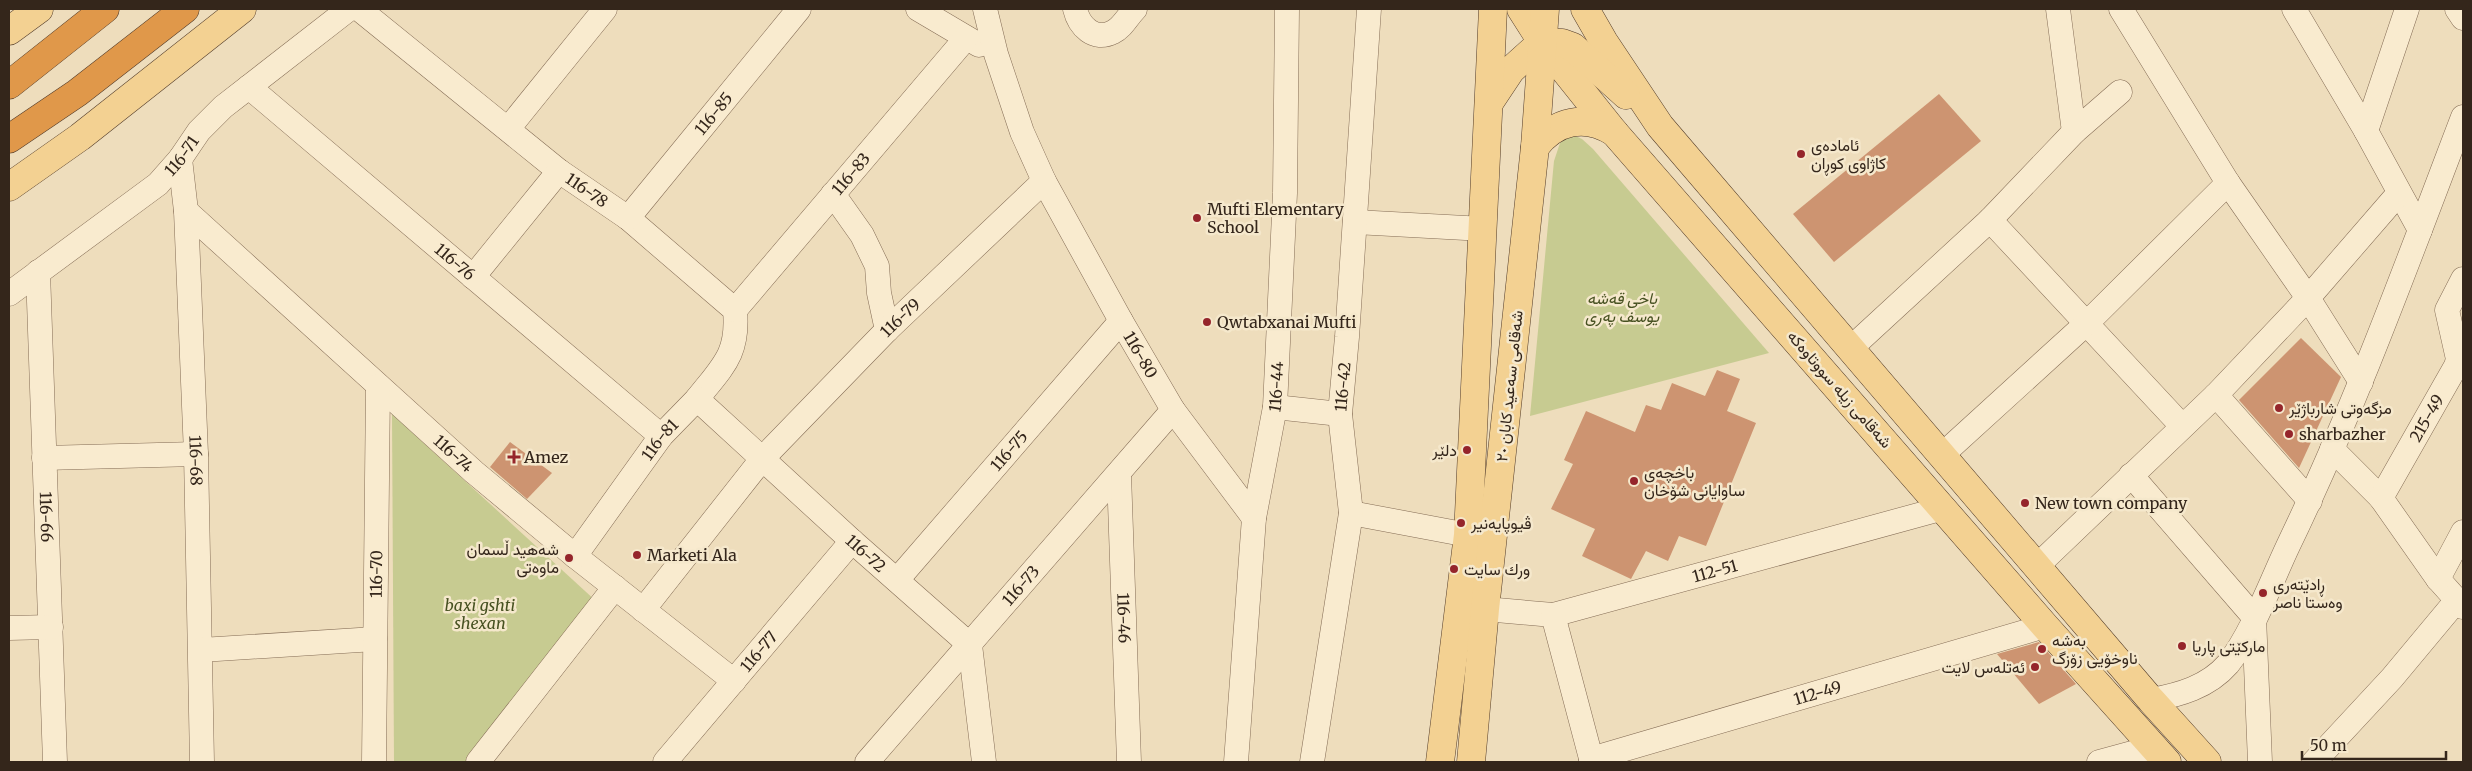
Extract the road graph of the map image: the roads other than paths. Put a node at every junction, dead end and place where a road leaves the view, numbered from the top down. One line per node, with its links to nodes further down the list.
1 (39, 9): 25 (main road)
2 (105, 9): 29 (highway)
3 (184, 9): 39 (highway)
4 (242, 9): 45 (main road)
5 (349, 9): 30 (street, 116-71)
6 (359, 9): 35 (street, 116-78)
7 (605, 9): 35 (street)
8 (799, 9): 49 (street, 116-85)
9 (918, 9): 26 (street)
10 (985, 9): 28 (street, 116-80)
11 (1075, 9): 12 (street)
12 (1135, 9)
13 (1287, 9): 70 (street, 116-44)
14 (1369, 9): 51 (street, 116-42)
15 (1493, 9): 32 (main road, شەقامی سەعید کابان ٢٠)
16 (1521, 9): 27 (main road, شەقامی زیلە سووتاوەکە)
17 (1544, 9): 27 (main road, شەقامی سەعید کابان ٢٠)
18 (1585, 9): 34 (main road)
19 (2058, 9): 38 (street)
20 (2121, 9): 44 (street)
21 (2294, 9): 36 (street)
22 (2407, 9): 36 (street)
23 (2457, 9): 24 (street)
24 (2463, 18)
25 (9, 31)
26 (966, 38): 28 (street); 47 (street, 116-83)
27 (1542, 42): 32 (main road); 34 (main road); 37 (main road, شەقامی زیلە سووتاوەکە); 40 (main road, شەقامی سەعید کابان ٢٠)
28 (996, 54): 43 (street, 116-80)
29 (9, 85)
30 (249, 87): 41 (street, 116-71); 55 (street, 116-76)
31 (2120, 92): 38 (street)
32 (1489, 102): 52 (main road, شەقامی سەعید کابان ٢٠)
33 (2463, 116): 53 (street)
34 (1660, 126): 59 (main road)
35 (508, 129): 42 (street, 116-78)
36 (2366, 131): 46 (street)
37 (1614, 132): 40 (main road); 63 (main road, شەقامی زیلە سووتاوەکە)
38 (2074, 132): 50 (street)
39 (9, 140)
40 (1536, 147): 96 (main road, شەقامی سەعید کابان ٢٠)
41 (180, 159): 48 (street, 116-68); 54 (street, 116-71)
42 (559, 171): 49 (street, 116-78); 55 (street)
43 (1044, 180): 61 (street, 116-80); 64 (street, 116-79)
44 (2228, 183): 58 (street); 62 (street)
45 (9, 187)
46 (2399, 193): 53 (street); 58 (street)
47 (833, 194): 60 (street, 116-83); 64 (street)
48 (186, 211): 67 (street, 116-74); 76 (street, 116-68)
49 (628, 218): 60 (street, 116-78)
50 (1990, 220): 62 (street); 65 (street)
51 (1355, 222): 52 (street); 72 (street, 116-42)
52 (1484, 229): 88 (main road, شەقامی سەعید کابان ٢٠)
53 (2420, 230): 66 (street)
54 (38, 272): 57 (street, 116-71); 78 (street, 116-66)
55 (473, 277): 74 (street, 116-76)
56 (2463, 279): 82 (street, 215-49)
57 (9, 294)
58 (2308, 298): 66 (street); 68 (street)
59 (1814, 306): 63 (main road); 65 (main road)
60 (735, 310): 69 (street)
61 (1121, 321): 71 (street, 116-80); 93 (street, 116-75)
62 (2088, 322): 73 (street); 77 (street)
63 (1788, 329): 84 (main road, شەقامی زیلە سووتاوەکە)
64 (887, 330): 79 (street, 116-79)
65 (1851, 348): 77 (main road)
66 (2361, 382): 75 (street)
67 (378, 386): 90 (street, 116-74); 103 (street, 116-70)
68 (2216, 395): 73 (street); 83 (street)
69 (698, 399): 74 (street, 116-81); 79 (street)
70 (1275, 407): 72 (street); 86 (street, 116-44)
71 (1173, 410): 80 (street, 116-73); 86 (street, 116-80)
72 (1340, 414): 85 (street, 116-42)
73 (2182, 426): 81 (street)
74 (661, 436): 90 (street, 116-81)
75 (2332, 449): 82 (street); 83 (street)
76 (196, 454): 78 (street); 105 (street, 116-68)
77 (1942, 455): 91 (main road)
78 (44, 458): 101 (street, 116-66)
79 (762, 459): 89 (street, 116-72); 97 (street, 116-79)
80 (1119, 474): 104 (street, 116-73); 119 (street, 116-46)
81 (2131, 475): 91 (street); 99 (street)
82 (2381, 498): 92 (street)
83 (2310, 501): 99 (street)
84 (1944, 508): 98 (street, 112-51); 100 (main road, شەقامی زیلە سووتاوەکە)
85 (1351, 513): 88 (street); 121 (street, 116-42)
86 (1254, 518): 120 (street, 116-44)
87 (2463, 532): 92 (street)
88 (1468, 535): 107 (main road, شەقامی سەعید کابان ٢٠)
89 (852, 541): 93 (street, 116-72); 106 (street, 116-77)
90 (575, 556): 94 (street, 116-74)
91 (2037, 566): 109 (main road)
92 (2438, 579): 95 (street)
93 (897, 580): 104 (street, 116-72)
94 (615, 588): 97 (street, 116-74); 115 (street)
95 (2460, 603): 127 (street)
96 (1485, 609): 98 (street, 112-51); 108 (main road, شەقامی سەعید کابان ٢٠)
97 (643, 610): 106 (street, 116-74)
98 (1553, 615): 111 (street)
99 (2254, 617): 109 (street); 126 (street)
100 (2045, 626): 110 (main road, شەقامی زیلە سووتاوەکە); 111 (street, 112-49)
101 (51, 627): 102 (street); 112 (street, 116-66)
102 (9, 628)
103 (375, 640): 105 (street); 114 (street, 116-70)
104 (970, 645): 117 (street, 116-73); 118 (street)
105 (201, 650): 113 (street, 116-68)
106 (734, 681): 116 (street, 116-77)
107 (1449, 685): 108 (main road); 122 (main road, شەقامی سەعید کابان ٢٠)
108 (1479, 689): 123 (main road, شەقامی سەعید کابان ٢٠)
109 (2151, 700): 125 (main road)
110 (2161, 755): 124 (street)
111 (1592, 761)
112 (55, 762)
113 (202, 762)
114 (374, 762)
115 (478, 762)
116 (665, 762)
117 (867, 762)
118 (984, 762)
119 (1128, 762)
120 (1236, 762)
121 (1312, 762)
122 (1440, 762)
123 (1471, 762)
124 (2099, 762)
125 (2207, 762)
126 (2260, 762)
127 (2314, 762)

